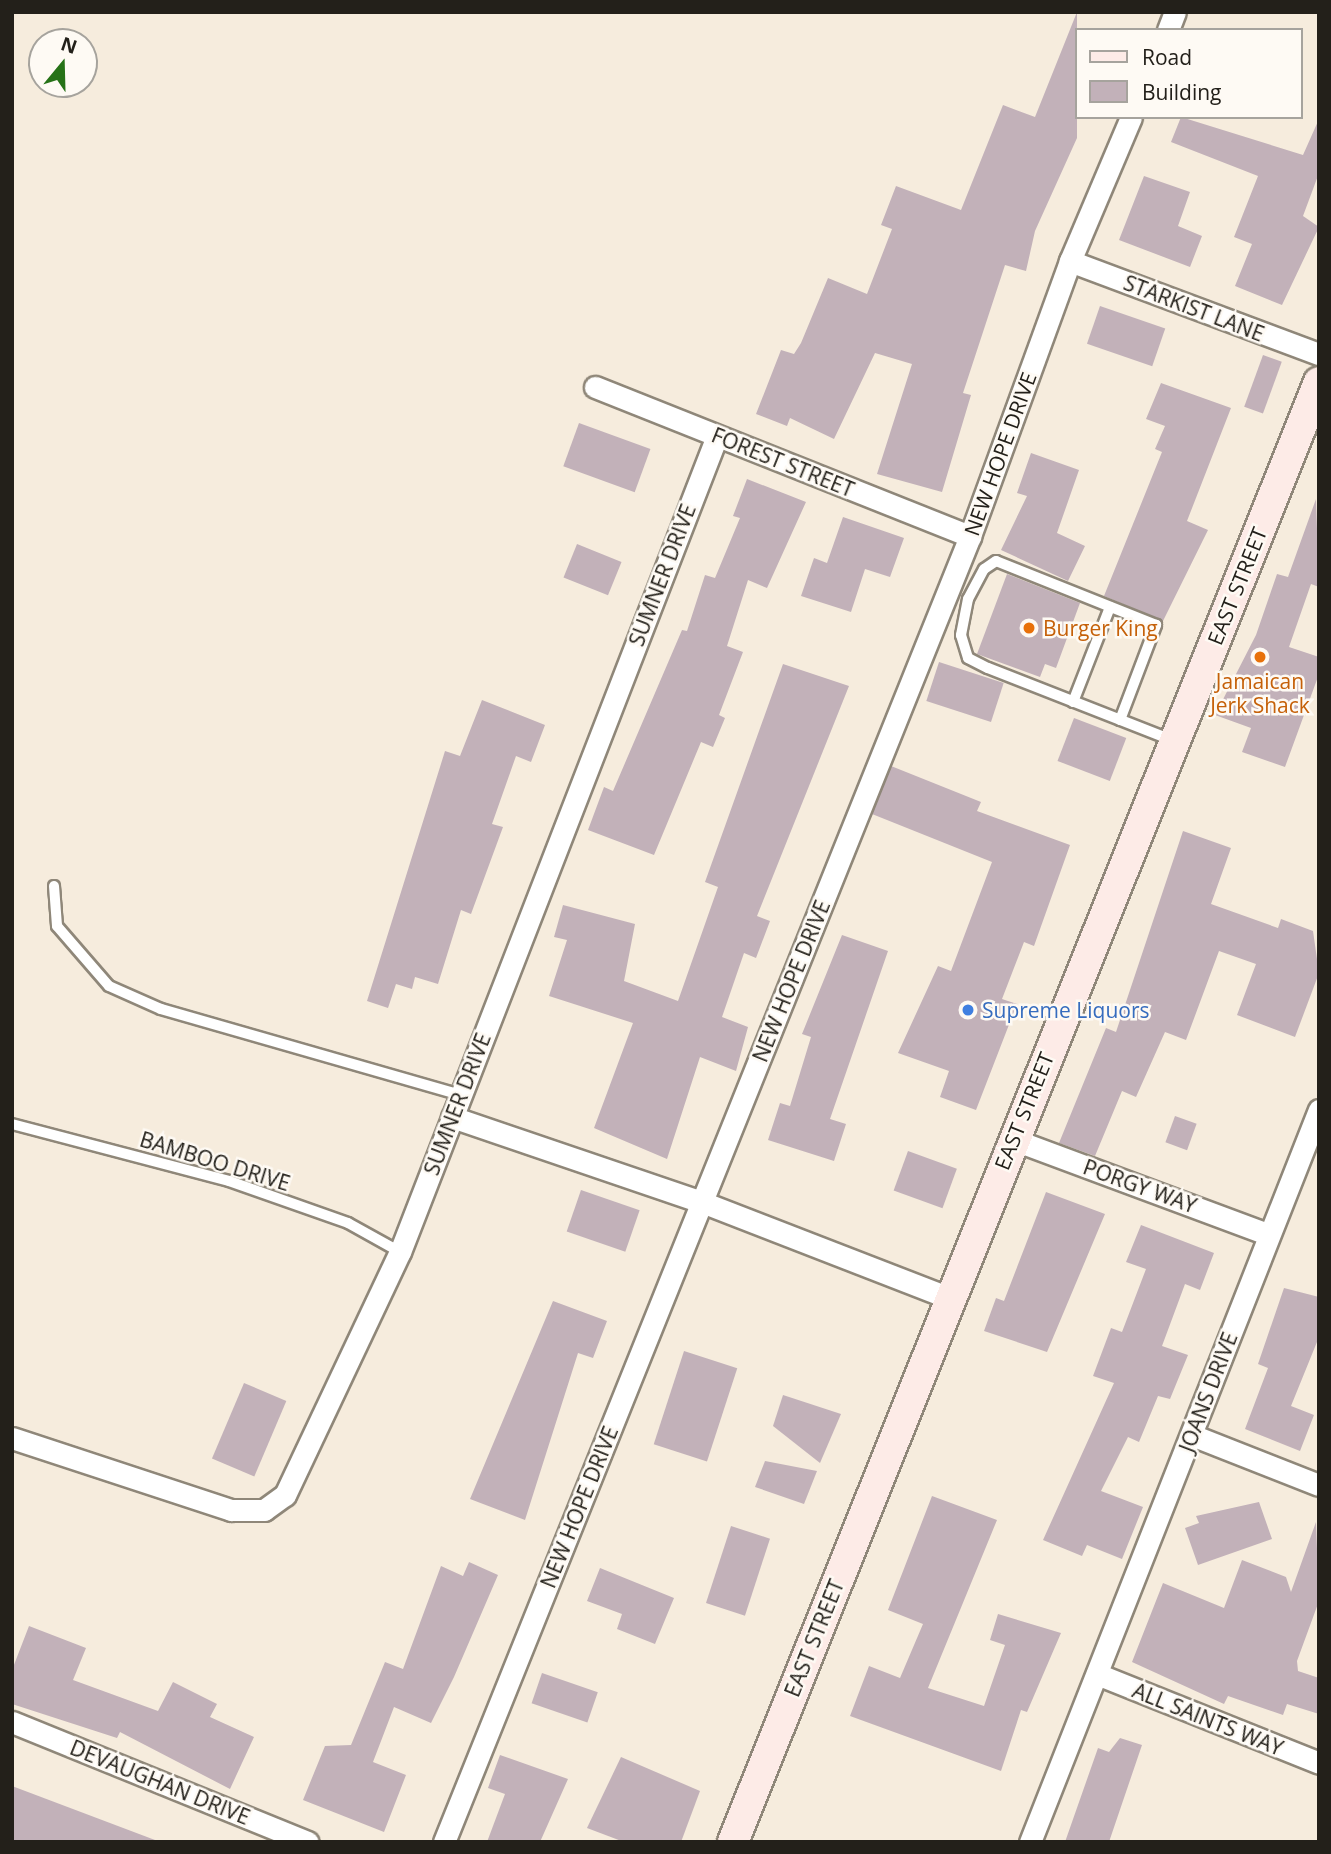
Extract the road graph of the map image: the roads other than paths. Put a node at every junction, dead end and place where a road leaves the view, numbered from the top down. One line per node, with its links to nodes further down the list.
1 (1130, 119): 2 (street, NEW HOPE DRIVE)
2 (1070, 261): 3 (street, STARKIST LANE); 7 (street, NEW HOPE DRIVE)
3 (1319, 354)
4 (1319, 382): 11 (main road, EAST STREET)
5 (595, 387): 6 (street, FOREST STREET)
6 (717, 436): 7 (street, FOREST STREET); 13 (street, SUMNER DRIVE)
7 (970, 536): 18 (street, NEW HOPE DRIVE)
8 (1110, 607): 9 (lane); 9 (lane); 10 (lane)
9 (1073, 702): 10 (lane)
10 (1120, 720): 11 (lane)
11 (1175, 741): 17 (main road, EAST STREET)
12 (54, 887): 13 (lane)
13 (460, 1095): 15 (street, SUMNER DRIVE)
14 (1319, 1110): 19 (street, JOANS DRIVE)
15 (452, 1117): 18 (street); 20 (street, SUMNER DRIVE)
16 (12, 1124): 20 (lane, BAMBOO DRIVE)
17 (1012, 1139): 19 (street, PORGY WAY); 21 (main road, EAST STREET)
18 (702, 1202): 21 (street); 29 (street, NEW HOPE DRIVE)
19 (1268, 1234): 22 (street, JOANS DRIVE)
20 (400, 1252): 23 (street, SUMNER DRIVE)
21 (949, 1298): 30 (main road, EAST STREET)
22 (1192, 1435): 24 (street); 25 (street, JOANS DRIVE)
23 (12, 1438)
24 (1319, 1485)
25 (1097, 1674): 27 (street, ALL SAINTS WAY); 31 (street, JOANS DRIVE)
26 (12, 1722): 28 (street, DEVAUGHAN DRIVE)
27 (1319, 1763)
28 (308, 1842)
29 (444, 1842)
30 (733, 1842)
31 (1030, 1842)

